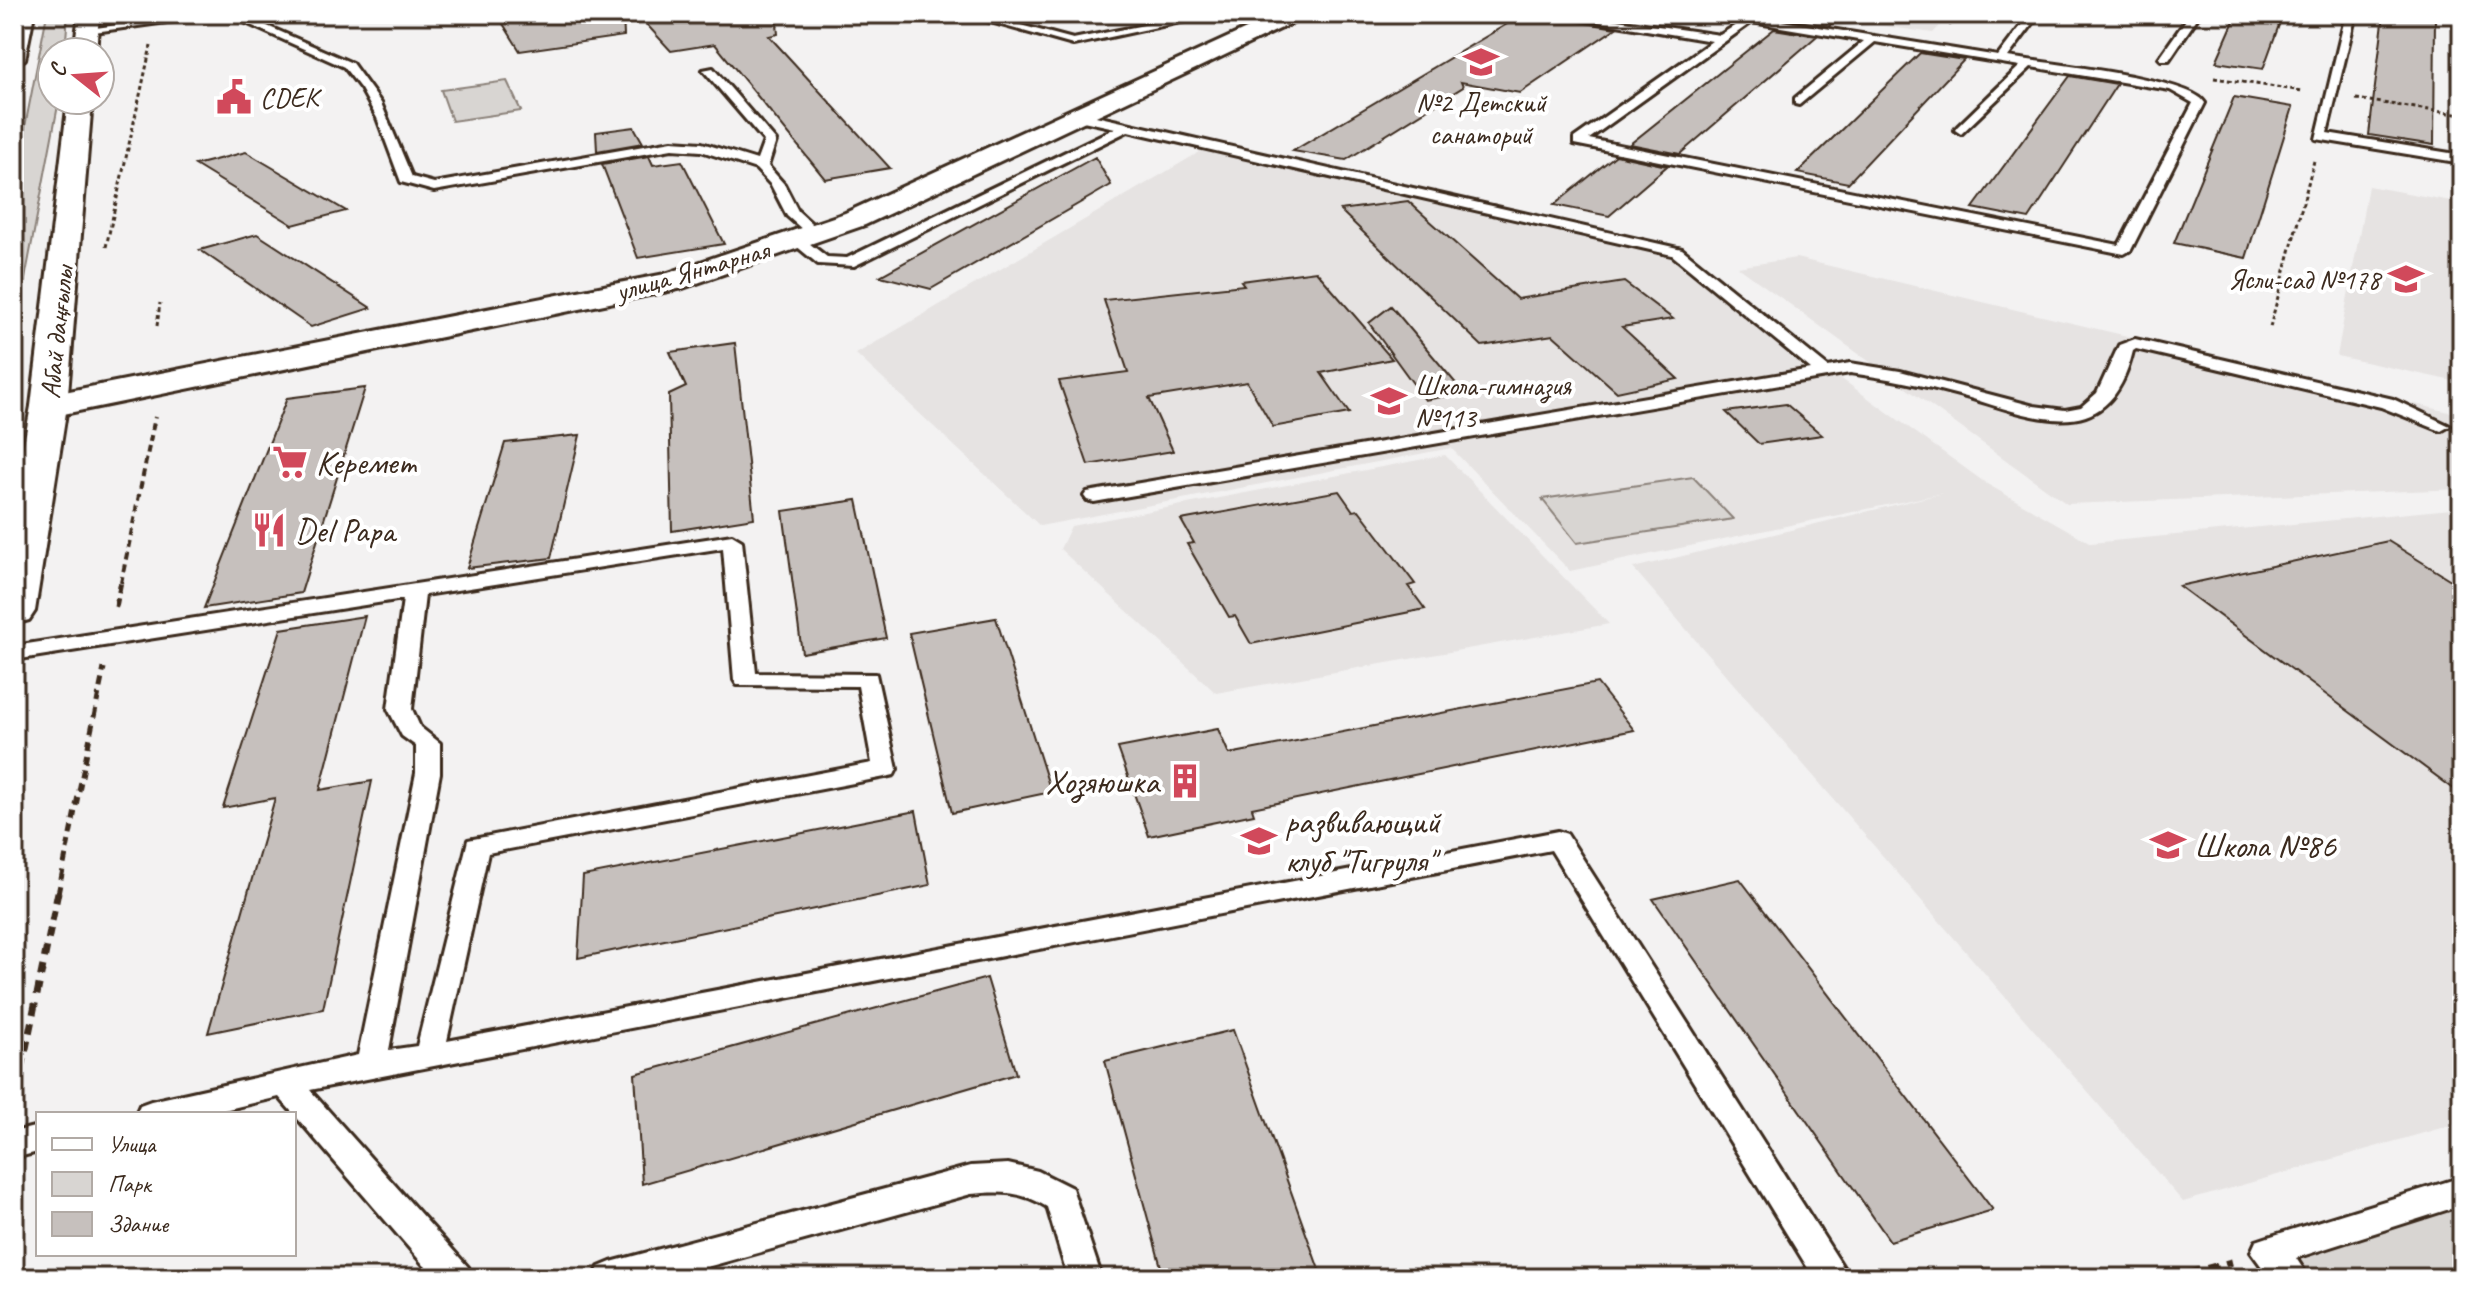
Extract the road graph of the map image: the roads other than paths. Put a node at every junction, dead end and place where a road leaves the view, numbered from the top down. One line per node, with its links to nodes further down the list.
1 (24, 14): 15 (street)
2 (220, 14): 11 (lane)
3 (231, 14): 25 (lane)
4 (967, 14): 5 (lane)
5 (1168, 14)
6 (1296, 14): 21 (street, улица Янтарная)
7 (1556, 14): 13 (lane)
8 (2035, 14): 16 (lane)
9 (2195, 14): 14 (lane)
10 (2351, 14): 24 (lane)
11 (88, 22)
12 (1874, 38): 13 (lane); 16 (lane); 19 (lane)
13 (1722, 39): 17 (lane)
14 (2165, 58)
15 (14, 59)
16 (2001, 59): 17 (lane)
17 (2029, 63): 23 (lane)
18 (709, 70): 25 (lane)
19 (1799, 101)
20 (78, 116): 28 (street, Абай даңғылы)
21 (1078, 116): 22 (lane); 26 (street, улица Янтарная)
22 (1127, 127): 26 (lane); 27 (lane)
23 (1961, 130)
24 (2462, 159)
25 (761, 166): 26 (lane)
26 (806, 237): 28 (street, улица Янтарная)
27 (1826, 373): 29 (lane); 30 (lane)
28 (49, 406): 32 (street, Абай даңғылы)
29 (2441, 426)
30 (1094, 496)
31 (415, 590): 33 (lane); 34 (lane); 35 (lane)
32 (14, 611)
33 (14, 653)
34 (429, 1057): 35 (lane); 44 (lane)
35 (371, 1064): 36 (lane)
36 (286, 1084): 37 (lane); 41 (lane)
37 (160, 1112)
38 (36, 1140): 39 (lane)
39 (14, 1145)
40 (2462, 1191): 45 (lane)
41 (456, 1278)
42 (611, 1278): 43 (lane)
43 (1085, 1278)
44 (1833, 1278)
45 (2292, 1278)

